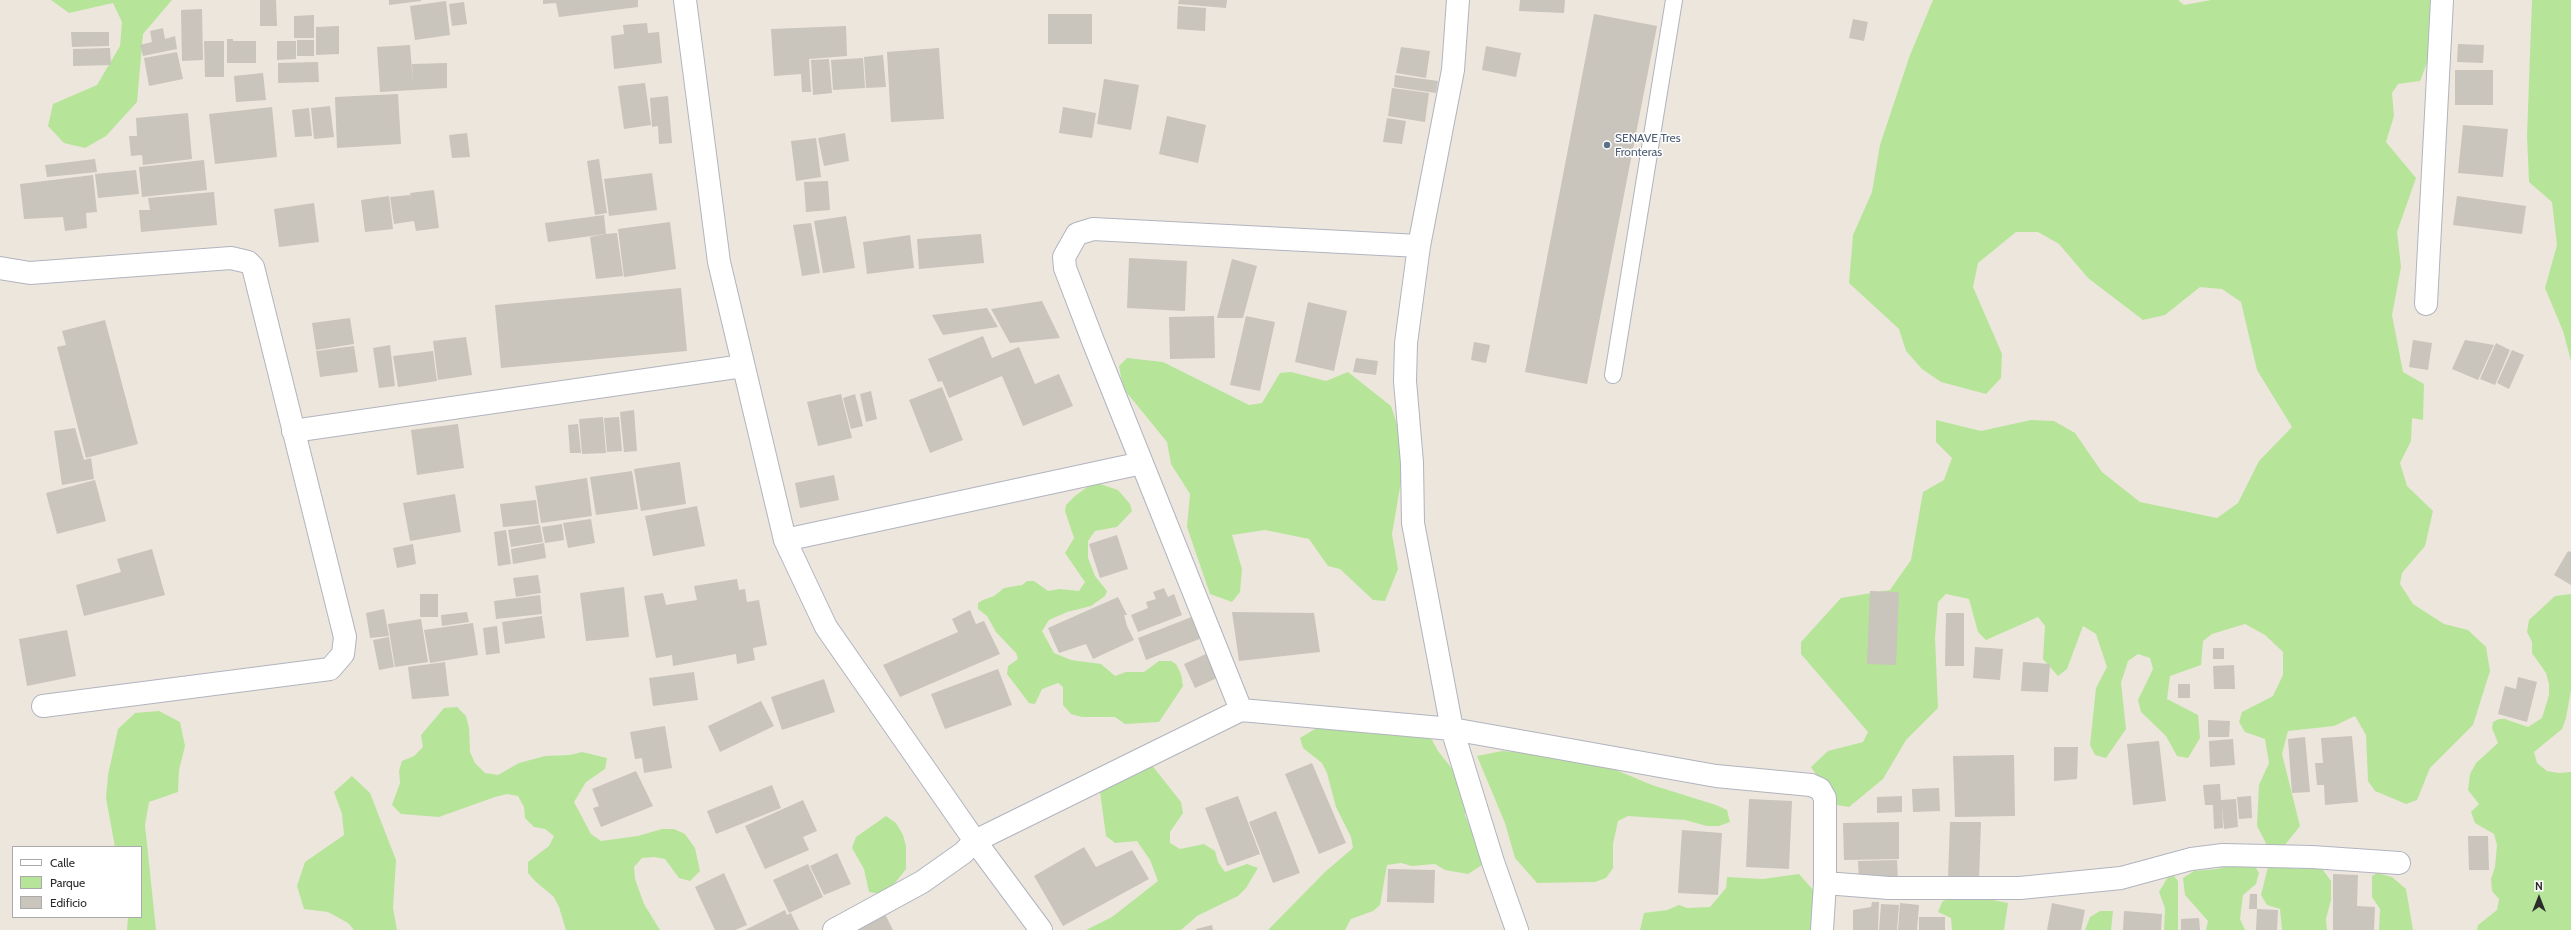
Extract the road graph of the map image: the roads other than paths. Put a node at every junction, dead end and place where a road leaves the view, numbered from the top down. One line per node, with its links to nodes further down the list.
1 (685, 0): 8 (street)
2 (1458, 0): 5 (street)
3 (1674, 0): 9 (lane)
4 (2442, 0): 7 (street)
5 (1419, 246): 11 (street); 15 (street)
6 (0, 268): 10 (street)
7 (2426, 304)
8 (743, 366): 10 (street); 12 (street)
9 (1613, 375)
10 (293, 431): 13 (street)
11 (1142, 463): 12 (street); 14 (street)
12 (785, 540): 16 (street)
13 (43, 706)
14 (1241, 710): 15 (street); 16 (street)
15 (1452, 729): 18 (street); 21 (street)
16 (975, 841): 19 (street); 20 (street)
17 (2399, 863): 18 (street)
18 (1825, 883): 22 (street)
19 (834, 930)
20 (1041, 930)
21 (1517, 930)
22 (1822, 930)

